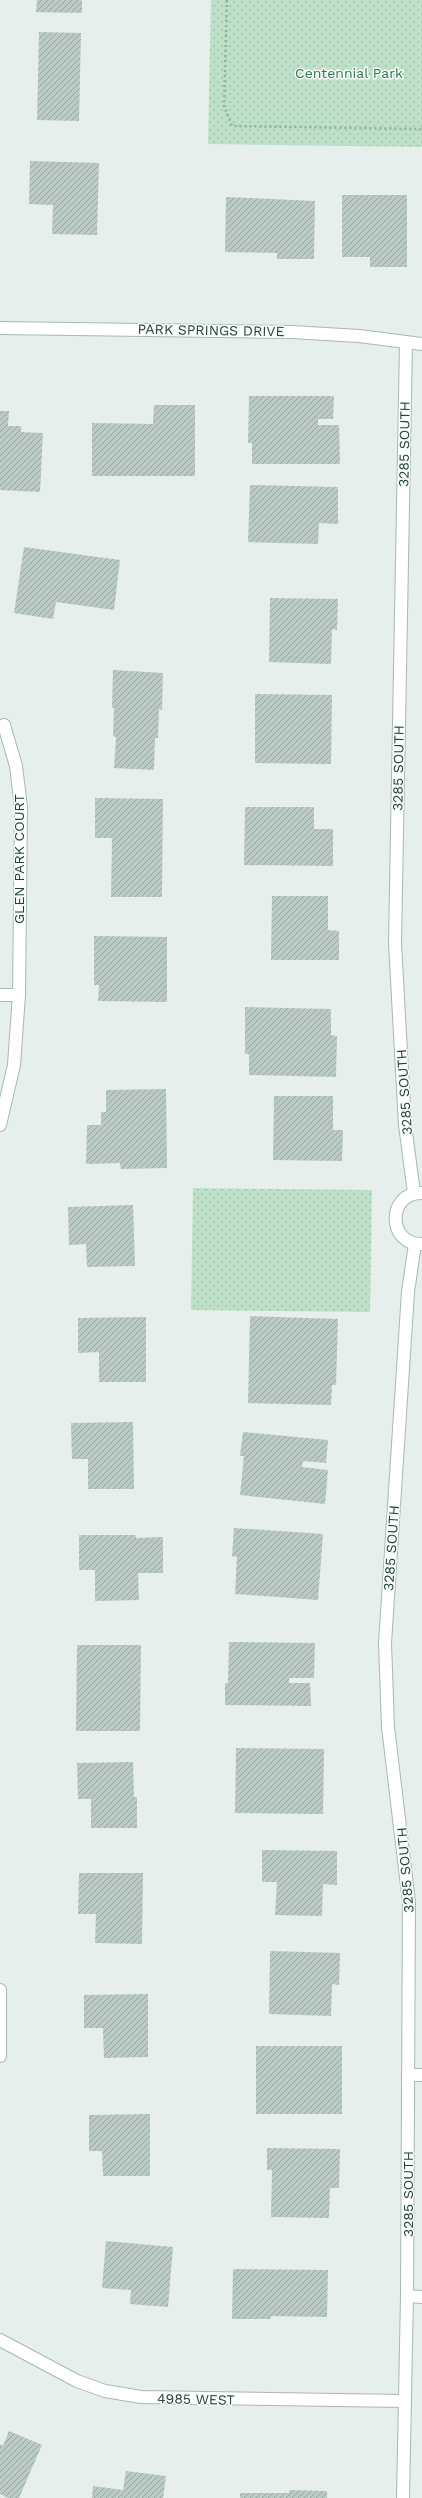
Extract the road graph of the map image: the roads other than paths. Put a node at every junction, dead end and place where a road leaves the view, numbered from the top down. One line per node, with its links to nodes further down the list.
1 (0, 328): 2 (street, PARK SPRINGS DRIVE)
2 (406, 342): 3 (street, PARK SPRINGS DRIVE); 8 (street, 3285 SOUTH)
3 (422, 344)
4 (4, 725): 6 (street, GLEN PARK COURT)
5 (0, 995): 6 (street)
6 (19, 995): 7 (street, GLEN PARK COURT)
7 (0, 1125)
8 (418, 1193): 9 (street)
9 (418, 1244): 13 (street, 3285 SOUTH)
10 (0, 1990): 11 (street)
11 (0, 2042): 12 (street)
12 (0, 2056)
13 (408, 2075): 14 (street); 15 (street, 3285 SOUTH)
14 (422, 2075)
15 (407, 2296): 16 (street); 18 (street, 3285 SOUTH)
16 (422, 2297)
17 (0, 2340): 18 (street, 4985 WEST)
18 (405, 2401): 19 (street, 3285 SOUTH)
19 (403, 2498)

